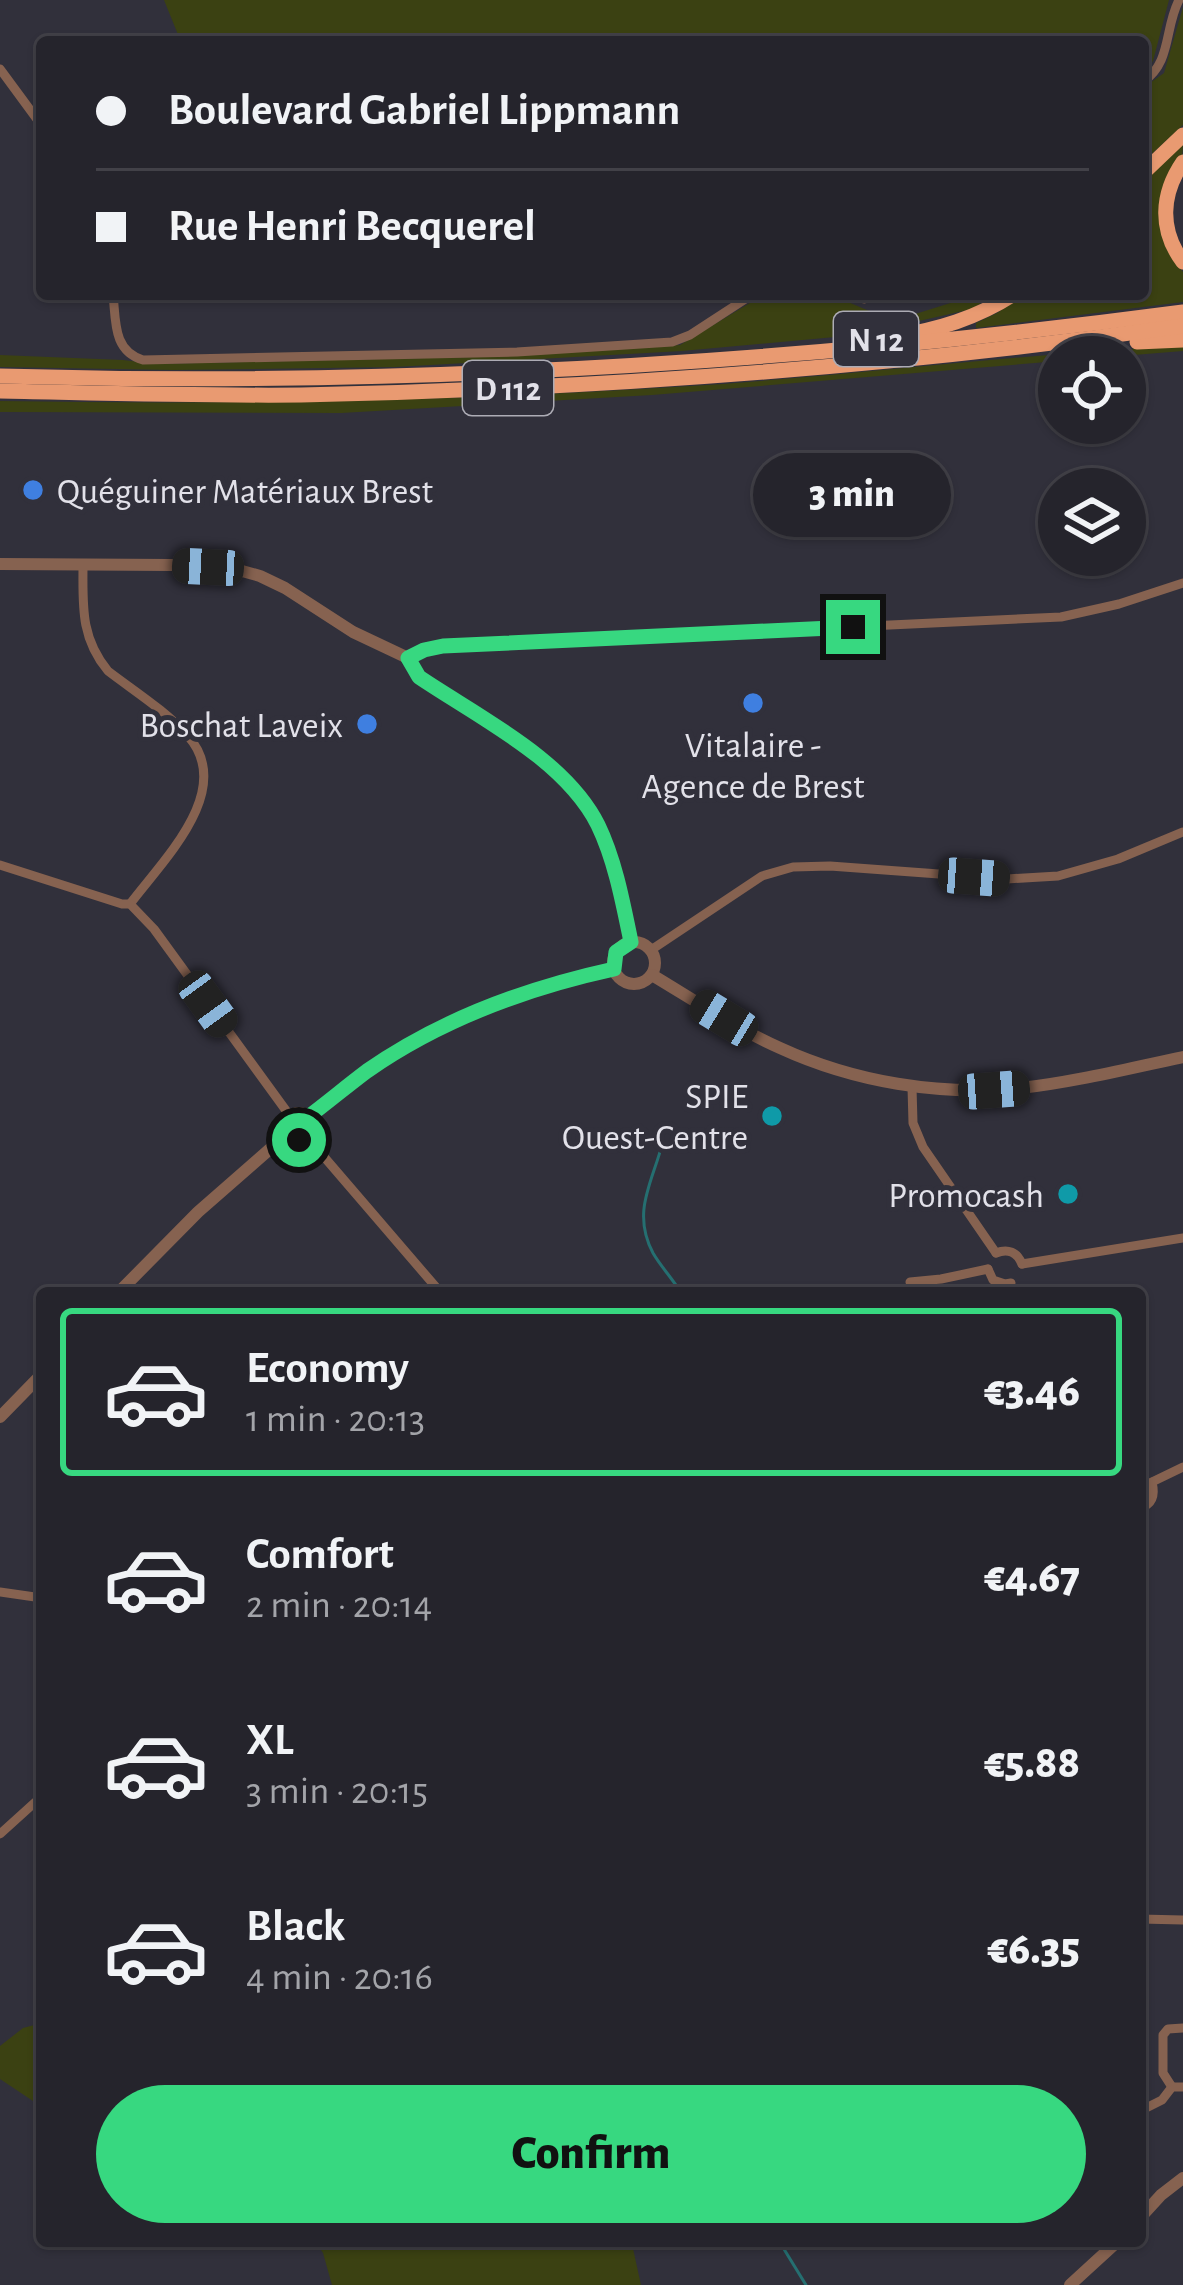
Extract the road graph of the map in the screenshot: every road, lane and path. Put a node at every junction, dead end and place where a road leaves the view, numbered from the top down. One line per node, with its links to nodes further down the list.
1 (1179, 0): 3 (street)
2 (0, 69): 4 (street)
3 (1149, 78)
4 (36, 118)
5 (1183, 135): 7 (highway)
6 (1183, 162): 8 (highway)
7 (1149, 167)
8 (1183, 262)
9 (114, 300): 10 (street)
10 (744, 300)
11 (1005, 300): 16 (highway, N 12)
12 (1183, 312): 16 (highway, D 112)
13 (1183, 326): 15 (highway)
14 (1183, 340): 15 (highway)
15 (1014, 348): 18 (highway, D 112)
16 (731, 360): 17 (highway, D 112)
17 (0, 376)
18 (0, 391)
19 (0, 564): 20 (street)
20 (83, 564): 22 (street); 25 (street)
21 (1183, 583): 22 (street)
22 (408, 658): 26 (street)
23 (1183, 832): 27 (street)
24 (0, 865): 25 (street)
25 (130, 904): 32 (street)
26 (631, 942): 27 (street); 28 (street)
27 (651, 950): 29 (street)
28 (614, 969): 29 (street); 33 (street)
29 (652, 975): 31 (street)
30 (1183, 1058): 31 (street)
31 (912, 1087): 37 (street)
32 (290, 1116): 33 (street); 34 (street)
33 (308, 1117): 35 (street)
34 (287, 1134): 35 (street); 41 (street)
35 (307, 1137): 42 (street)
36 (1183, 1238): 38 (street)
37 (996, 1253): 38 (street); 39 (street)
38 (1022, 1264): 44 (street)
39 (988, 1269): 40 (street); 43 (street)
40 (910, 1282)
41 (124, 1287)
42 (436, 1287)
43 (1010, 1287)
44 (1013, 1287)
45 (36, 1379): 46 (street)
46 (0, 1417)
47 (1183, 1467): 49 (street)
48 (1146, 1478): 49 (street)
49 (1152, 1482): 50 (street)
50 (1146, 1504)
51 (0, 1592): 52 (street)
52 (36, 1597)
53 (36, 1801): 54 (street)
54 (0, 1834)
55 (1146, 1919): 56 (street)
56 (1183, 1920)
57 (1183, 2028): 58 (street)
58 (1178, 2087): 59 (street)
59 (1146, 2107)
60 (1183, 2178): 61 (street)
61 (1146, 2211)
62 (1111, 2247): 63 (street)
63 (1070, 2285)

